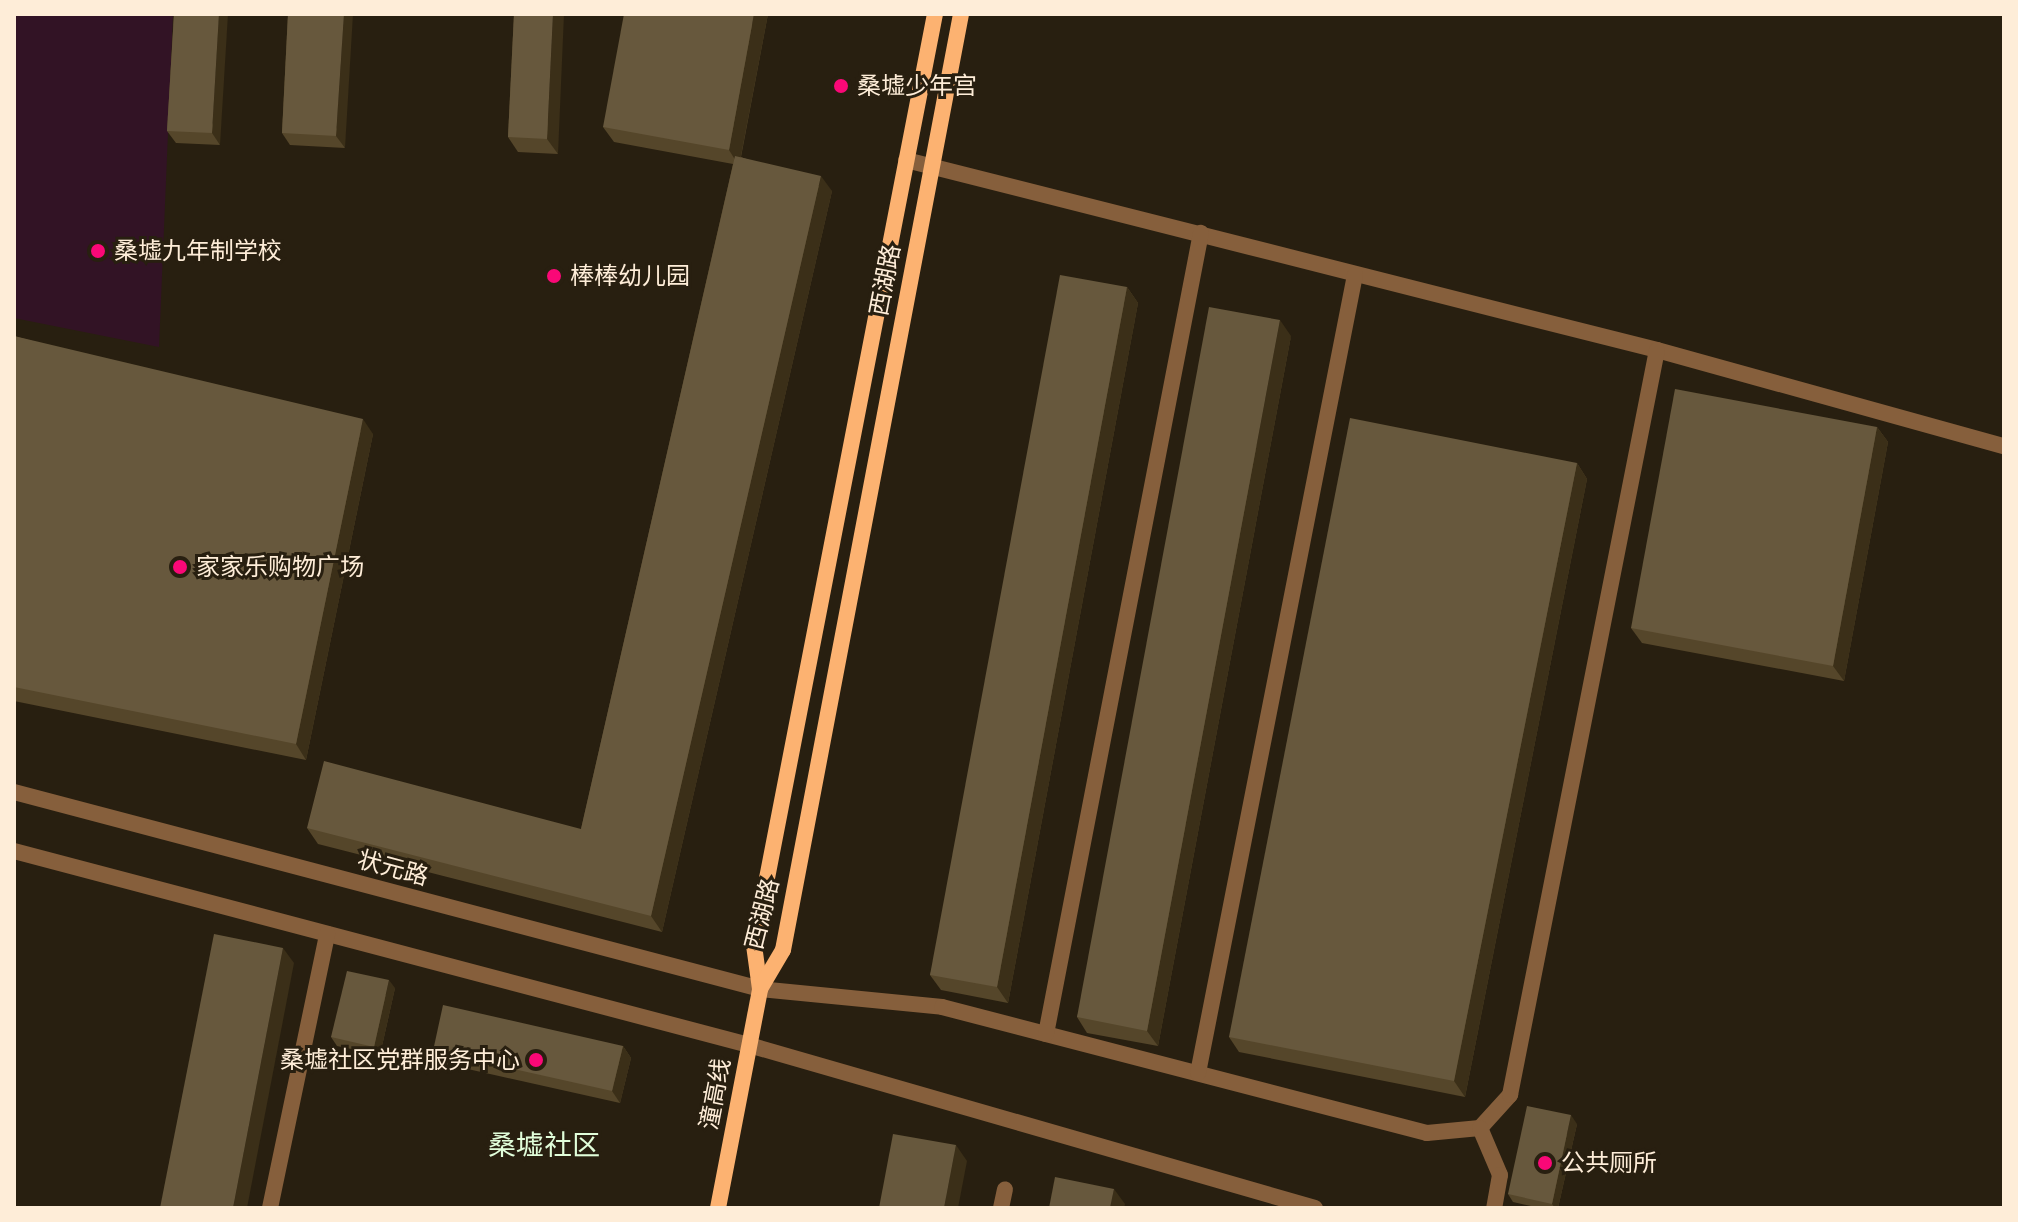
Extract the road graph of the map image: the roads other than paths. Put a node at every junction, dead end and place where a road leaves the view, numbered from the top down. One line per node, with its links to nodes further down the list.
1 (935, 14): 3 (main road, 西湖路)
2 (961, 14): 4 (main road, 西湖路)
3 (906, 160): 4 (street); 12 (main road, 西湖路)
4 (932, 166): 5 (street); 12 (main road, 西湖路)
5 (1201, 233): 6 (street); 13 (street)
6 (1355, 275): 7 (street); 15 (street)
7 (1657, 350): 8 (street); 16 (street)
8 (2004, 446)
9 (14, 792): 12 (street, 状元路)
10 (14, 851): 11 (street)
11 (327, 934): 14 (street); 18 (street)
12 (760, 989): 13 (street, 状元路); 14 (main road, 潼高线)
13 (1046, 1034): 15 (street, 状元路)
14 (749, 1045): 19 (main road, 潼高线); 21 (street)
15 (1198, 1073): 16 (street, 状元路)
16 (1480, 1128): 22 (street)
17 (1005, 1189): 20 (street)
18 (270, 1208)
19 (718, 1208)
20 (1001, 1208)
21 (1315, 1208)
22 (1494, 1208)

